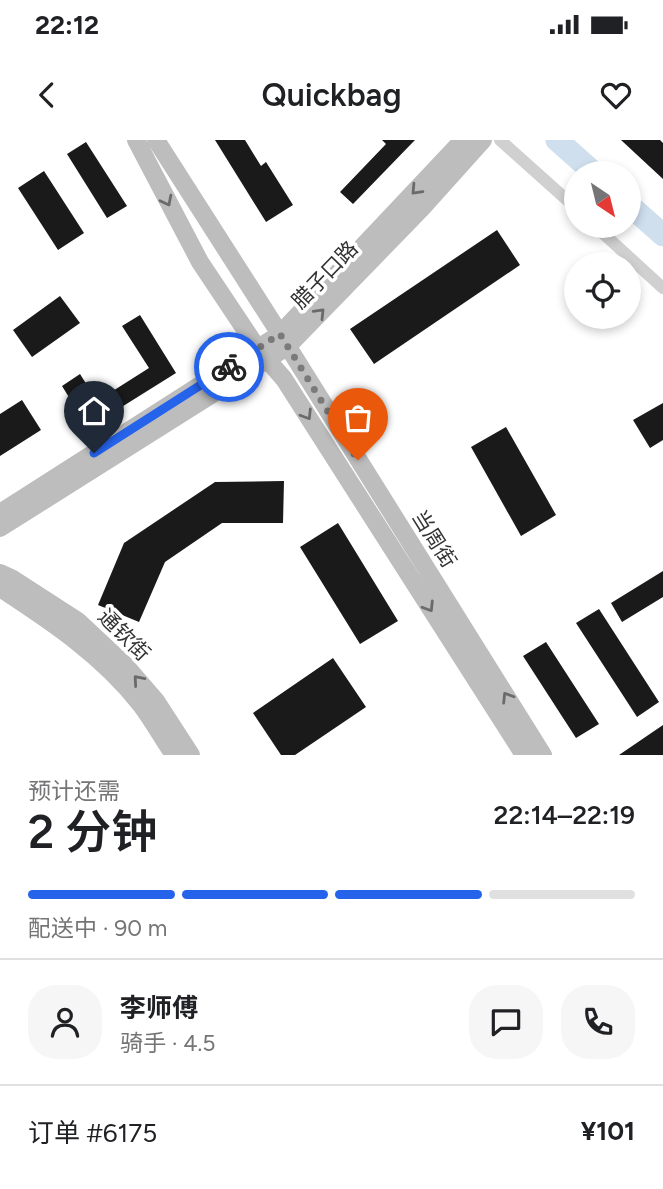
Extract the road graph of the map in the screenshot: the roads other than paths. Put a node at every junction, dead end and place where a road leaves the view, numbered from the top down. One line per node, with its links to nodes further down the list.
1 (136, 140): 10 (main road, 当周街, one-way to 10)
2 (156, 140): 9 (main road, 当周街)
3 (463, 140): 9 (main road, 腊子口路, one-way to 9)
4 (483, 140): 9 (main road, 腊子口路, one-way to 4)
5 (500, 140): 6 (street)
6 (564, 197)
7 (608, 238): 8 (street)
8 (663, 288)
9 (283, 341): 10 (main road, 腊子口路); 18 (main road, 当周街, one-way to 9)
10 (262, 354): 11 (main road, 腊子口路); 12 (main road, 腊子口路); 17 (main road, 当周街, one-way to 17)
11 (0, 513)
12 (0, 528)
13 (0, 573): 16 (main road, 通钦街, one-way to 13)
14 (0, 588): 15 (main road)
15 (174, 755)
16 (191, 755)
17 (524, 755)
18 (543, 755)

